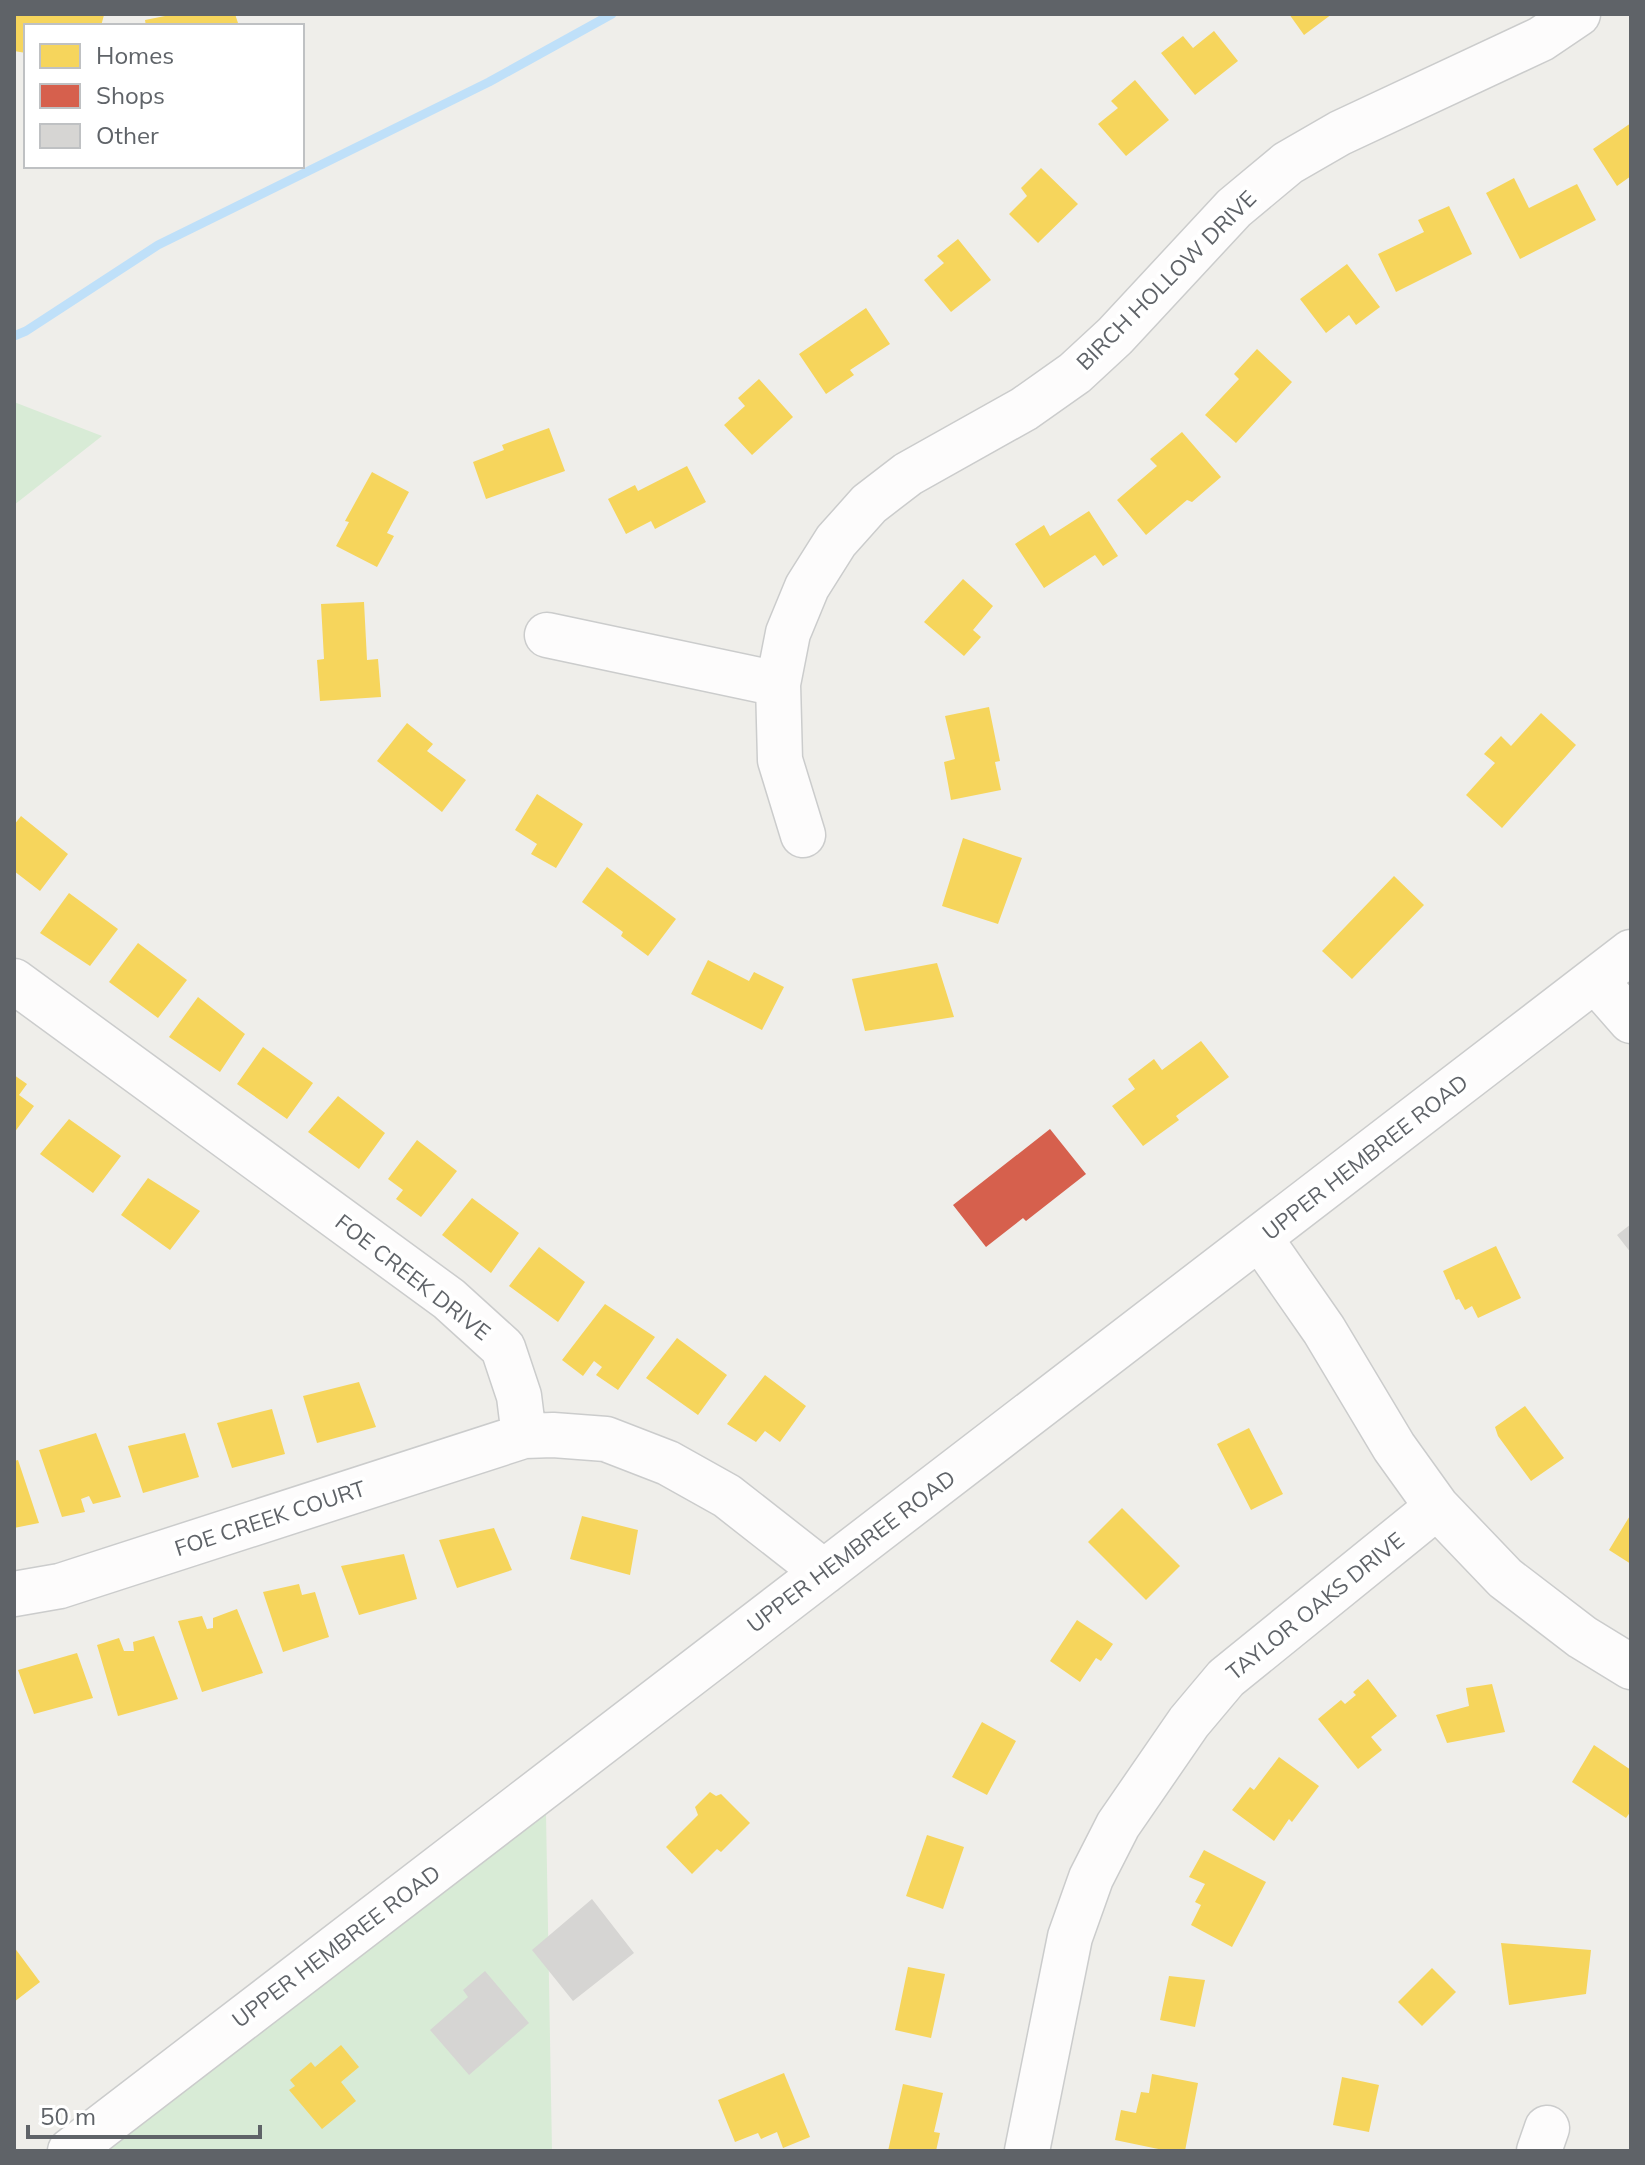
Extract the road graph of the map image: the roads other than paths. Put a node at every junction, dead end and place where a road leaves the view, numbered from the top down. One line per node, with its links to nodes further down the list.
1 (1578, 14): 3 (street, BIRCH HOLLOW DRIVE)
2 (547, 635): 3 (street)
3 (778, 684): 4 (street, BIRCH HOLLOW DRIVE)
4 (803, 835)
5 (1631, 952): 6 (street, UPPER HEMBREE ROAD)
6 (1595, 980): 8 (street); 9 (street, UPPER HEMBREE ROAD)
7 (14, 981): 10 (street, FOE CREEK DRIVE)
8 (1631, 1021)
9 (1260, 1238): 11 (street); 12 (street, UPPER HEMBREE ROAD)
10 (524, 1436): 12 (street); 13 (street, FOE CREEK COURT)
11 (1437, 1507): 14 (street); 16 (street, TAYLOR OAKS DRIVE)
12 (824, 1572): 15 (street, UPPER HEMBREE ROAD)
13 (14, 1594)
14 (1631, 1667)
15 (70, 2151)
16 (1027, 2151)

